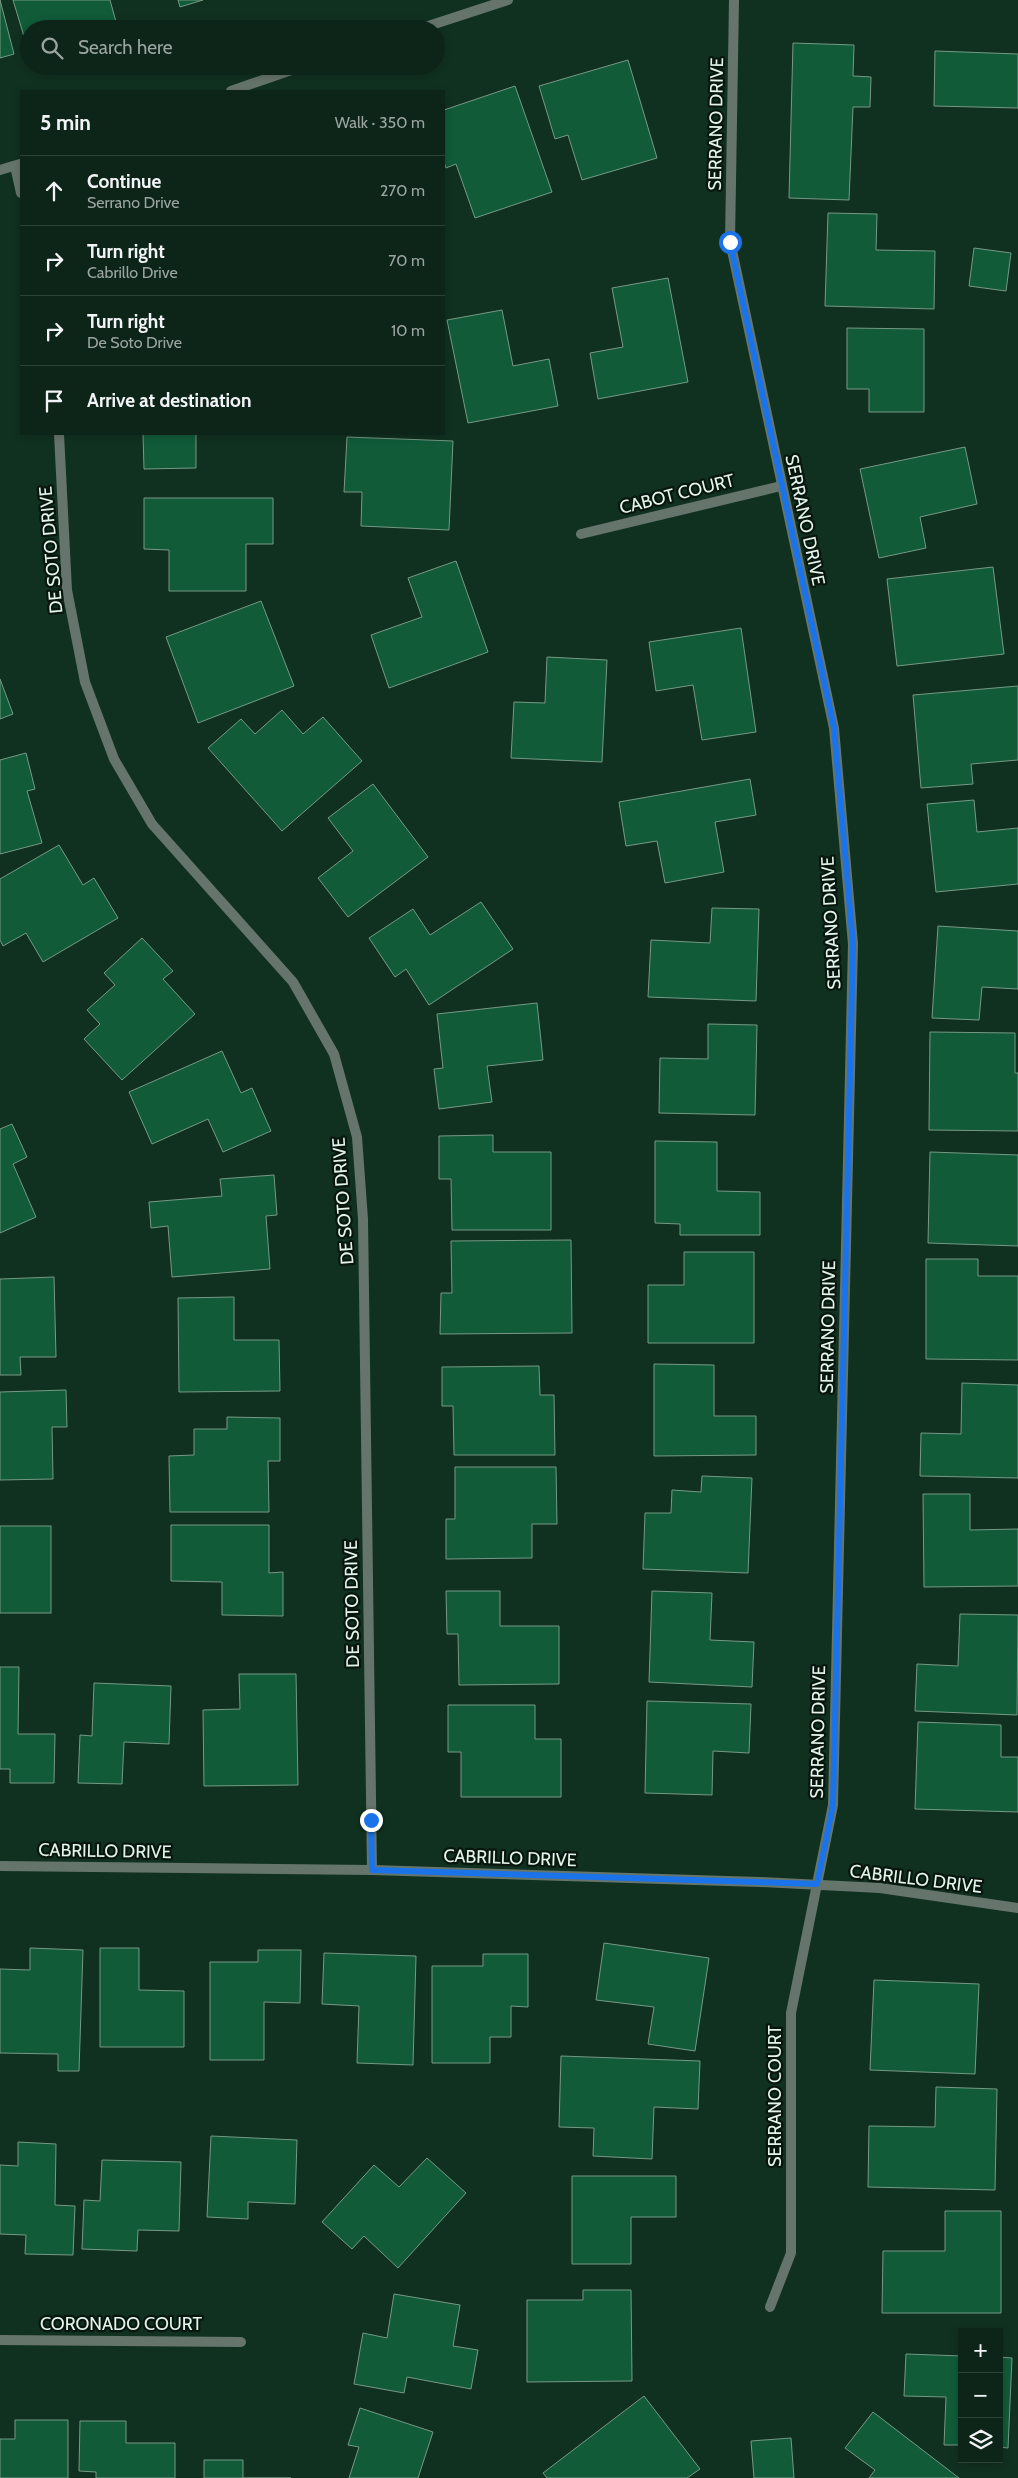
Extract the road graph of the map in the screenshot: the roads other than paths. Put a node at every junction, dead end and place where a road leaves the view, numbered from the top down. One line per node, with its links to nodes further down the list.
1 (508, 0): 3 (street)
2 (734, 0): 10 (street, SERRANO DRIVE)
3 (445, 20)
4 (277, 75): 5 (street)
5 (234, 90)
6 (18, 165): 7 (street); 8 (street)
7 (0, 170)
8 (20, 184)
9 (60, 435): 13 (street, DE SOTO DRIVE)
10 (781, 486): 11 (street, CABOT COURT); 14 (street, SERRANO DRIVE)
11 (581, 534)
12 (0, 1866): 13 (street, CABRILLO DRIVE)
13 (372, 1870): 14 (street, CABRILLO DRIVE)
14 (817, 1884): 15 (street, CABRILLO DRIVE); 16 (street, SERRANO COURT)
15 (1018, 1908)
16 (770, 2307)
17 (0, 2340): 18 (street, CORONADO COURT)
18 (241, 2342)

